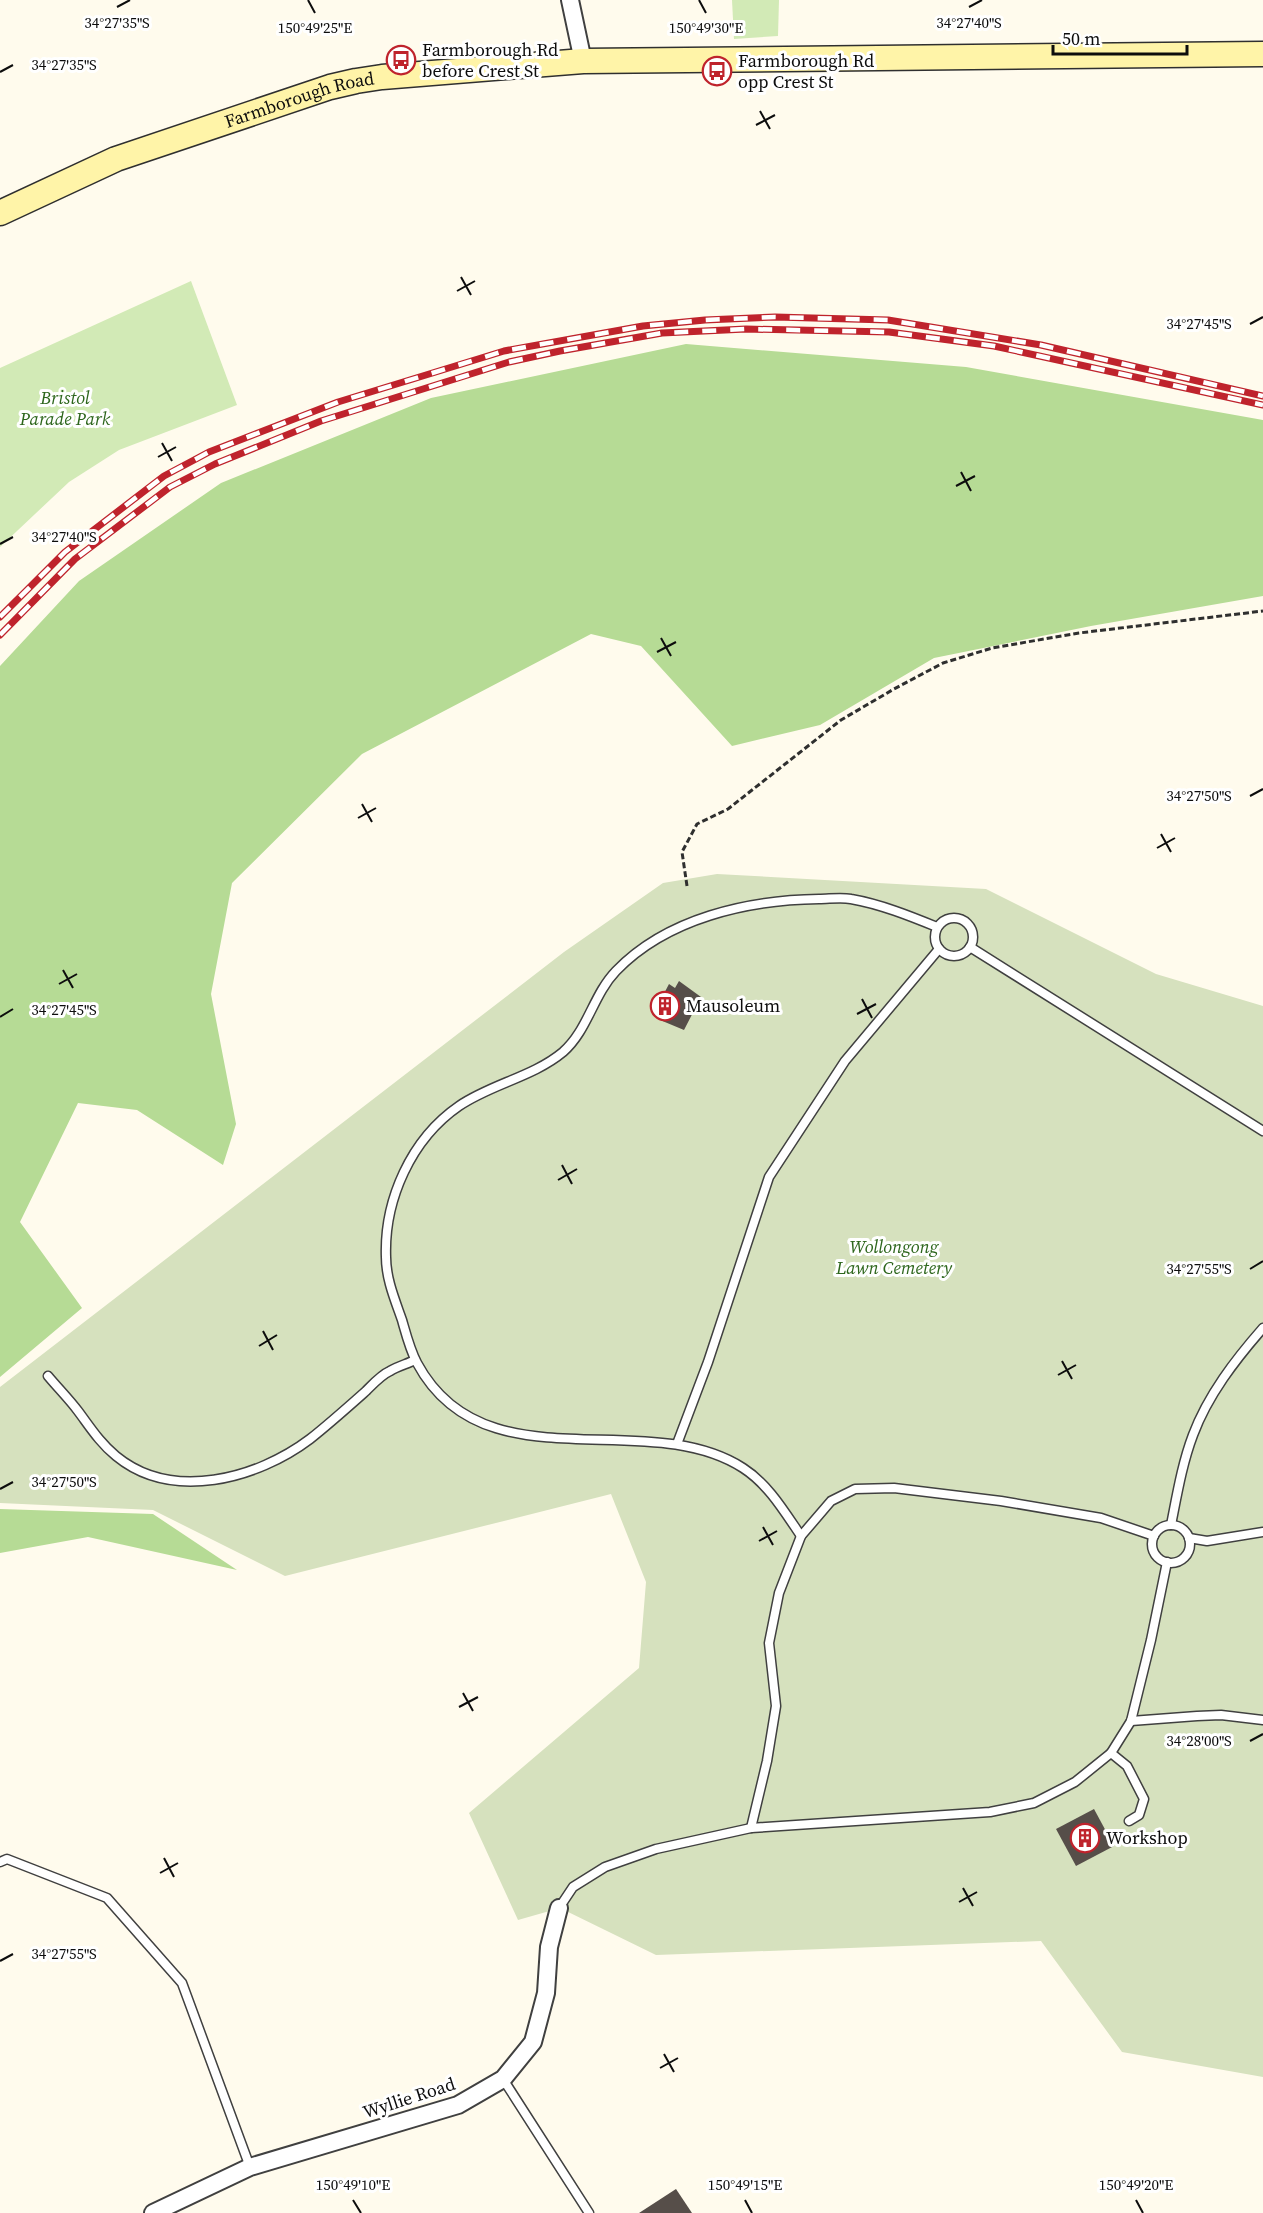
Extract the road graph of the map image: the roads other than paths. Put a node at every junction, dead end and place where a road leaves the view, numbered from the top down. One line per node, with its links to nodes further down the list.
1 (570, 0): 3 (street)
2 (1263, 54): 3 (street, Farmborough Road)
3 (584, 61): 4 (street, Farmborough Road)
4 (0, 213)
5 (937, 927): 6 (lane); 7 (lane); 10 (lane)
6 (970, 947): 7 (lane); 8 (lane)
7 (939, 949): 12 (lane)
8 (1263, 1131)
9 (1263, 1328): 13 (lane)
10 (416, 1360): 11 (lane); 12 (lane)
11 (48, 1376)
12 (677, 1444): 15 (lane)
13 (1171, 1525): 16 (lane); 17 (lane)
14 (1263, 1532): 17 (lane)
15 (801, 1536): 16 (lane); 23 (lane)
16 (1154, 1536): 18 (lane)
17 (1189, 1538): 18 (lane)
18 (1167, 1562): 20 (lane)
19 (1263, 1720): 20 (lane)
20 (1131, 1721): 21 (lane)
21 (1110, 1753): 22 (lane); 23 (lane)
22 (1129, 1821)
23 (751, 1828): 25 (lane)
24 (0, 1862): 27 (lane)
25 (560, 1908): 26 (street, Wyllie Road)
26 (503, 2079): 27 (street, Wyllie Road); 29 (lane)
27 (250, 2167): 28 (street, Wyllie Road)
28 (153, 2213)
29 (589, 2213)

